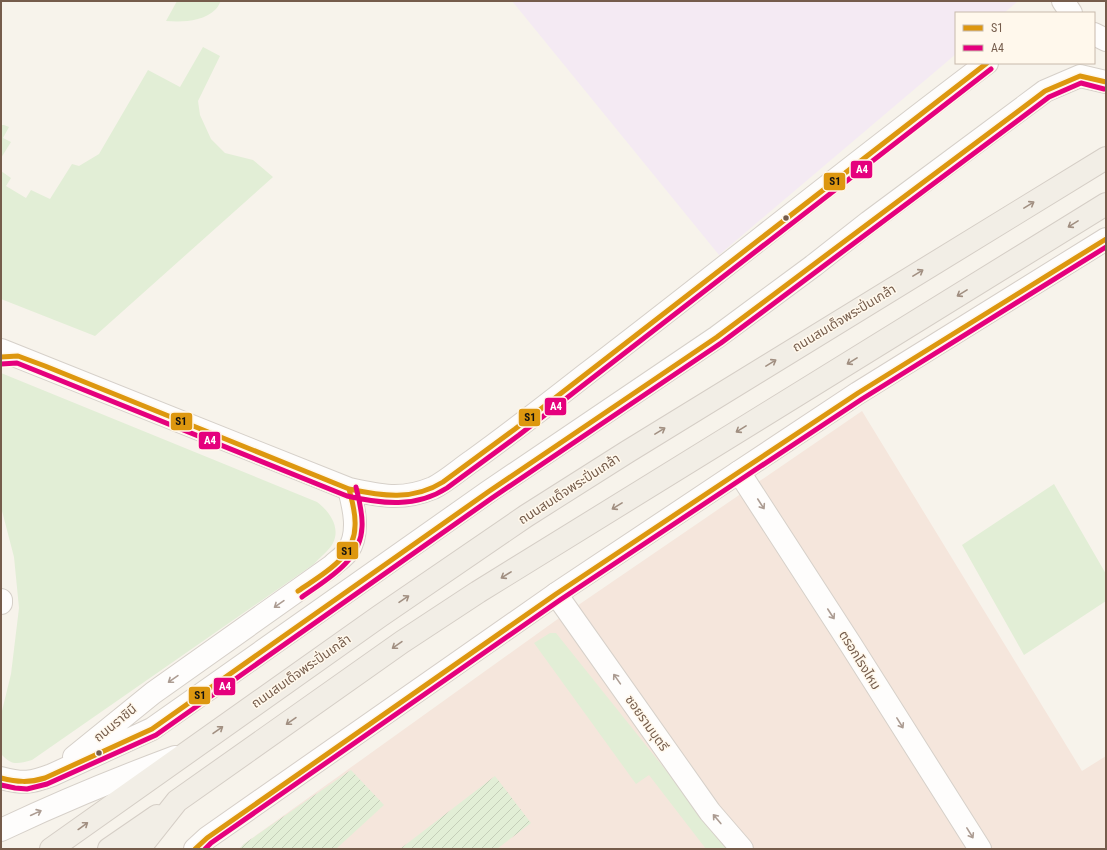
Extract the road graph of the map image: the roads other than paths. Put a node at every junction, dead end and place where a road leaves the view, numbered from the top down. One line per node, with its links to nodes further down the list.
1 (1063, 1): 2 (street)
2 (1070, 12)
3 (1095, 34): 4 (street)
4 (1106, 40)
5 (986, 64): 13 (street)
6 (1081, 69): 7 (street, ถนนราชินี); 18 (street, ถนนราชินี)
7 (1106, 82)
8 (1106, 158): 17 (main road, ถนนสมเด็จพระปิ่นเกล้า, one-way to 8)
9 (1106, 204): 20 (main road, one-way to 20)
10 (1106, 239): 12 (street)
11 (7, 354): 13 (street)
12 (739, 472): 14 (street); 27 (street, ตรอกโรงไหม, one-way to 27)
13 (349, 489): 18 (street, ถนนราชินี, one-way to 18)
14 (556, 594): 25 (street); 26 (street, ซอยรามบุตรี, one-way to 14)
15 (1, 600): 16 (street)
16 (1, 603)
17 (186, 753): 21 (street, one-way to 17); 22 (main road, ถนนสมเด็จพระปิ่นเกล้า, one-way to 17)
18 (52, 775): 19 (street)
19 (1, 778)
20 (177, 801): 23 (main road); 24 (main road)
21 (1, 830)
22 (51, 849)
23 (109, 849)
24 (139, 849)
25 (195, 849)
26 (742, 849)
27 (980, 849)

